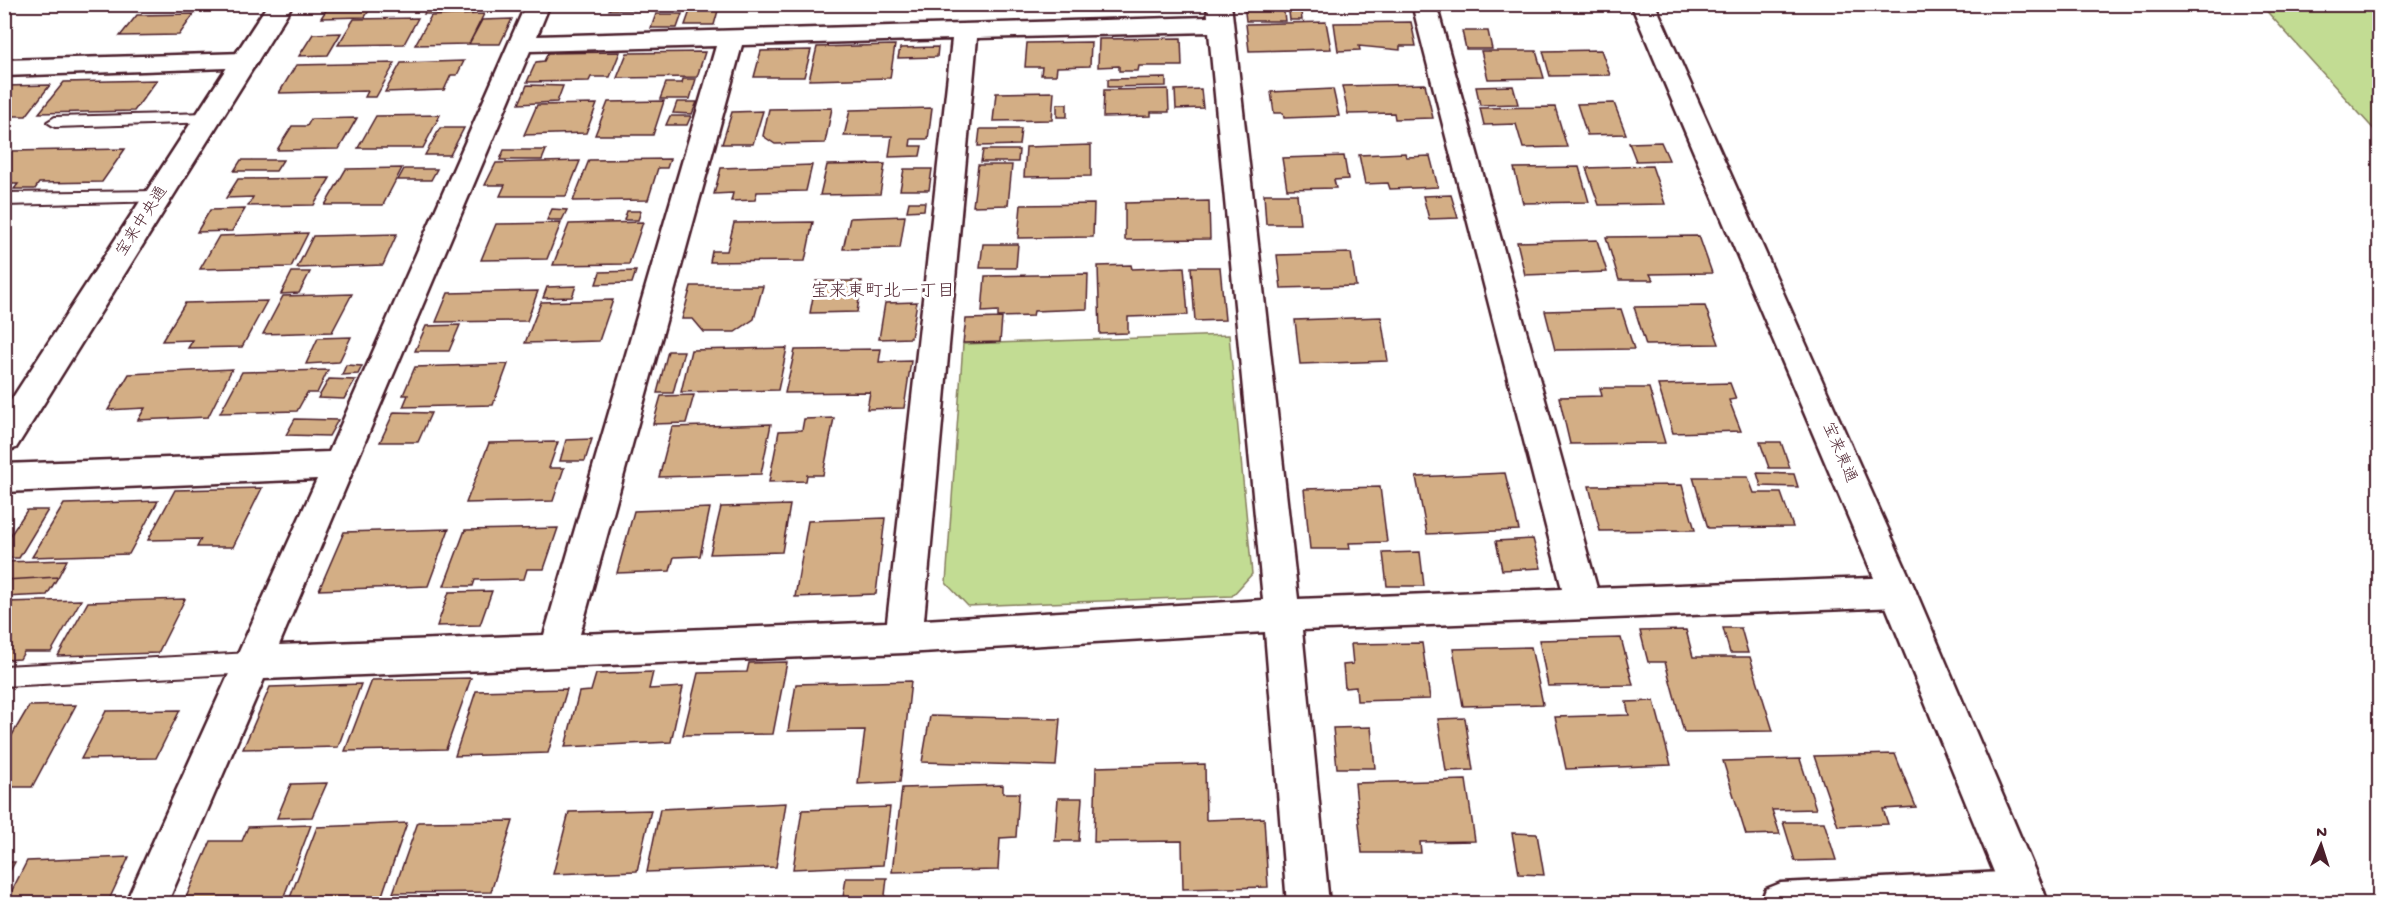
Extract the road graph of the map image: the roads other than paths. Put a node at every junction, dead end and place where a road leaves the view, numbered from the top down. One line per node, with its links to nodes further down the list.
1 (281, 4): 9 (street, 宝来中央通)
2 (538, 4): 8 (street)
3 (1425, 4): 19 (street)
4 (1643, 4): 18 (street, 宝来東通)
5 (1220, 14): 6 (street); 20 (street)
6 (966, 32): 7 (street); 21 (street)
7 (731, 38): 8 (street); 22 (street)
8 (521, 44): 16 (street)
9 (245, 62): 10 (street); 11 (street, 宝来中央通)
10 (4, 68)
11 (209, 118): 12 (lane); 13 (street, 宝来中央通)
12 (55, 122)
13 (159, 197): 14 (lane); 15 (street, 宝来中央通)
14 (4, 199)
15 (4, 439)
16 (340, 465): 17 (street); 23 (street)
17 (4, 478)
18 (1898, 592): 19 (street); 25 (street, 宝来東通)
19 (1584, 604): 20 (street)
20 (1282, 615): 21 (street); 27 (street)
21 (904, 637): 22 (street)
22 (557, 652): 23 (street)
23 (251, 663): 24 (lane); 26 (street)
24 (4, 676)
25 (2026, 898): 28 (street)
26 (146, 903)
27 (1308, 903)
28 (1781, 903)

